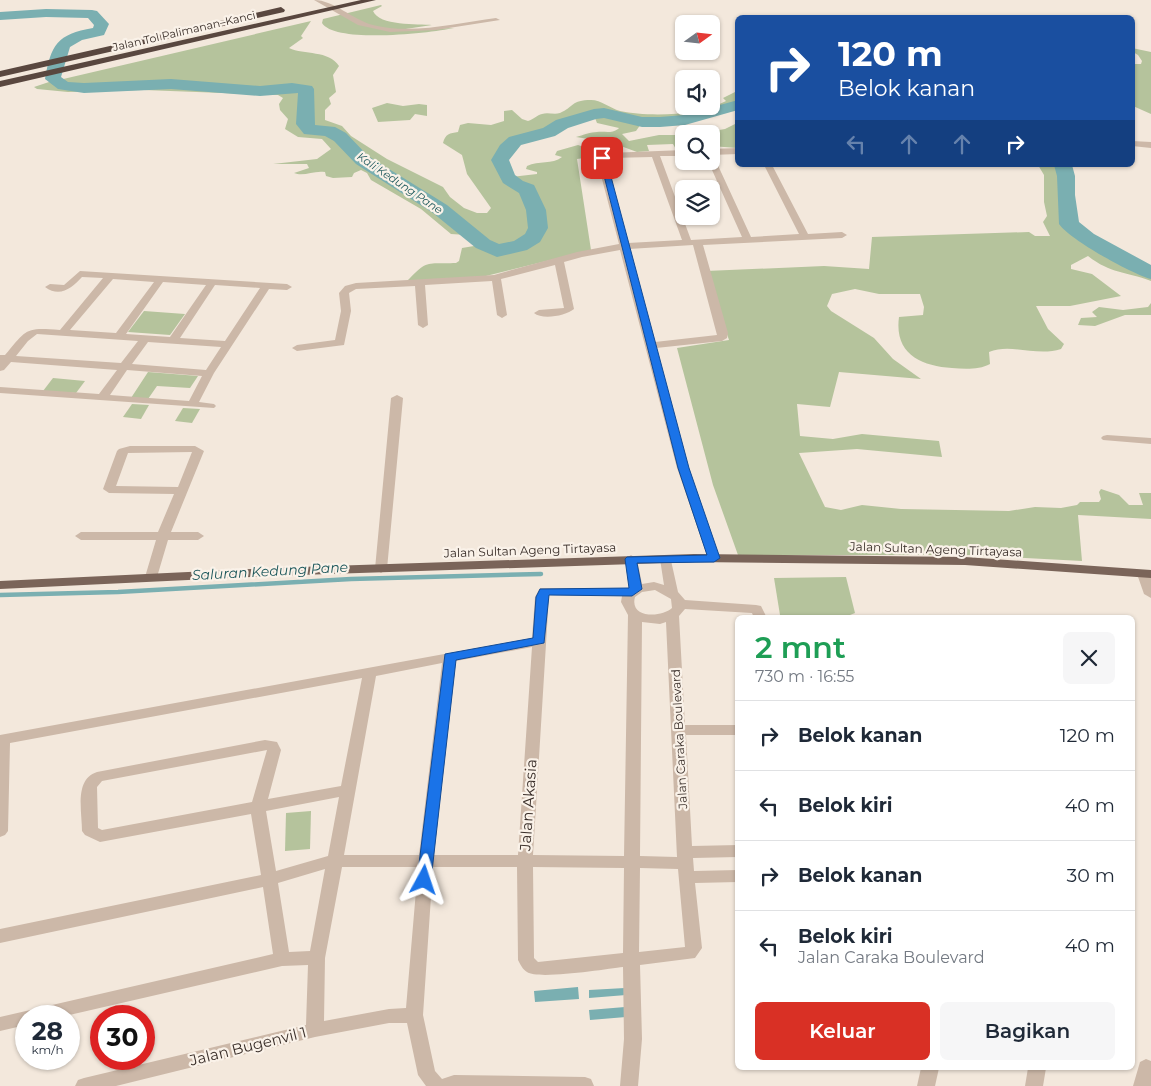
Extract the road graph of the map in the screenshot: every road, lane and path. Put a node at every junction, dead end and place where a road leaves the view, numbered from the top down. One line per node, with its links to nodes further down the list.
1 (317, 0): 6 (street)
2 (326, 0): 4 (highway)
3 (372, 0): 8 (highway, Jalan Tol Palimanan–Kanci)
4 (307, 4)
5 (288, 8): 7 (highway, Jalan Tol Palimanan–Kanci)
6 (496, 20)
7 (0, 74)
8 (0, 84)
9 (1135, 142): 10 (street)
10 (1151, 145)
11 (735, 151): 12 (street)
12 (720, 152)
13 (675, 153): 14 (street)
14 (655, 154): 20 (street); 21 (street)
15 (769, 167): 18 (street)
16 (716, 170): 19 (street)
17 (842, 235): 18 (street)
18 (804, 236): 19 (street)
19 (748, 240): 20 (street)
20 (692, 242): 21 (street); 39 (street)
21 (624, 246): 22 (street); 39 (street)
22 (559, 261): 24 (street); 31 (street)
23 (110, 276): 25 (street); 29 (street); 34 (street)
24 (496, 278): 27 (street); 32 (street)
25 (160, 280): 26 (street); 35 (street)
26 (212, 283): 28 (street); 37 (street)
27 (420, 283): 33 (street); 40 (street)
28 (266, 286): 30 (street); 38 (street)
29 (50, 287)
30 (287, 287)
31 (539, 313)
32 (502, 315)
33 (423, 326)
34 (63, 332): 35 (street); 41 (street)
35 (119, 336): 36 (street)
36 (145, 338): 37 (street); 42 (street)
37 (173, 340): 38 (street)
38 (228, 344): 44 (street)
39 (650, 346): 56 (street)
40 (297, 348)
41 (4, 358): 42 (street); 43 (street)
42 (124, 367): 44 (street); 46 (street)
43 (0, 368)
44 (209, 373): 48 (street)
45 (0, 390): 46 (street)
46 (102, 398): 48 (street)
47 (398, 398): 59 (street)
48 (192, 405): 49 (street)
49 (210, 406)
50 (1107, 438): 51 (street)
51 (1151, 440)
52 (183, 491): 52 (street); 54 (street)
53 (81, 536): 54 (street)
54 (162, 536): 55 (street); 60 (street)
55 (198, 536)
56 (714, 558): 58 (main road, Jalan Sultan Ageng Tirtayasa); 61 (main road, Jalan Sultan Ageng Tirtayasa)
57 (631, 562): 58 (main road, Jalan Sultan Ageng Tirtayasa); 59 (main road, Jalan Sultan Ageng Tirtayasa); 63 (street)
58 (668, 567): 64 (street)
59 (381, 569): 60 (main road, Jalan Sultan Ageng Tirtayasa)
60 (151, 577): 62 (main road, Jalan Sultan Ageng Tirtayasa)
61 (1148, 582)
62 (0, 584)
63 (634, 587): 64 (street); 66 (street); 68 (street, Jalan Akasia)
64 (672, 592): 65 (street)
65 (675, 609): 66 (street); 67 (street); 71 (street, Jalan Caraka Boulevard)
66 (634, 615): 81 (street)
67 (759, 615)
68 (539, 641): 69 (street); 80 (street, Jalan Akasia)
69 (450, 657): 70 (street); 78 (street)
70 (370, 671): 73 (street); 74 (street)
71 (679, 730): 72 (street); 82 (street, Jalan Caraka Boulevard)
72 (735, 730)
73 (2, 740): 76 (street)
74 (348, 790): 75 (street); 79 (street)
75 (258, 807): 75 (street); 84 (street)
76 (0, 831)
77 (735, 852): 82 (street)
78 (426, 860): 79 (street); 80 (street); 90 (street)
79 (333, 861): 84 (street); 86 (street)
80 (525, 861): 81 (street); 88 (street, Jalan Akasia)
81 (632, 862): 82 (street); 88 (street)
82 (686, 864): 83 (street); 88 (street, Jalan Caraka Boulevard)
83 (735, 875)
84 (269, 879): 85 (street); 87 (street)
85 (0, 936)
86 (317, 958): 87 (street); 93 (street)
87 (282, 959): 89 (street)
88 (631, 960): 101 (street)
89 (80, 1006)
90 (414, 1015): 93 (street, Jalan Bugenvil 1); 99 (street)
91 (15, 1021): 92 (street)
92 (0, 1024)
93 (315, 1030): 98 (street, Jalan Bugenvil 1)
94 (1146, 1066): 104 (street)
95 (930, 1070): 102 (street)
96 (1037, 1070): 103 (street)
97 (585, 1085): 100 (street)
98 (84, 1086)
99 (437, 1086)
100 (444, 1086)
101 (630, 1086)
102 (926, 1086)
103 (1034, 1086)
104 (1142, 1086)

